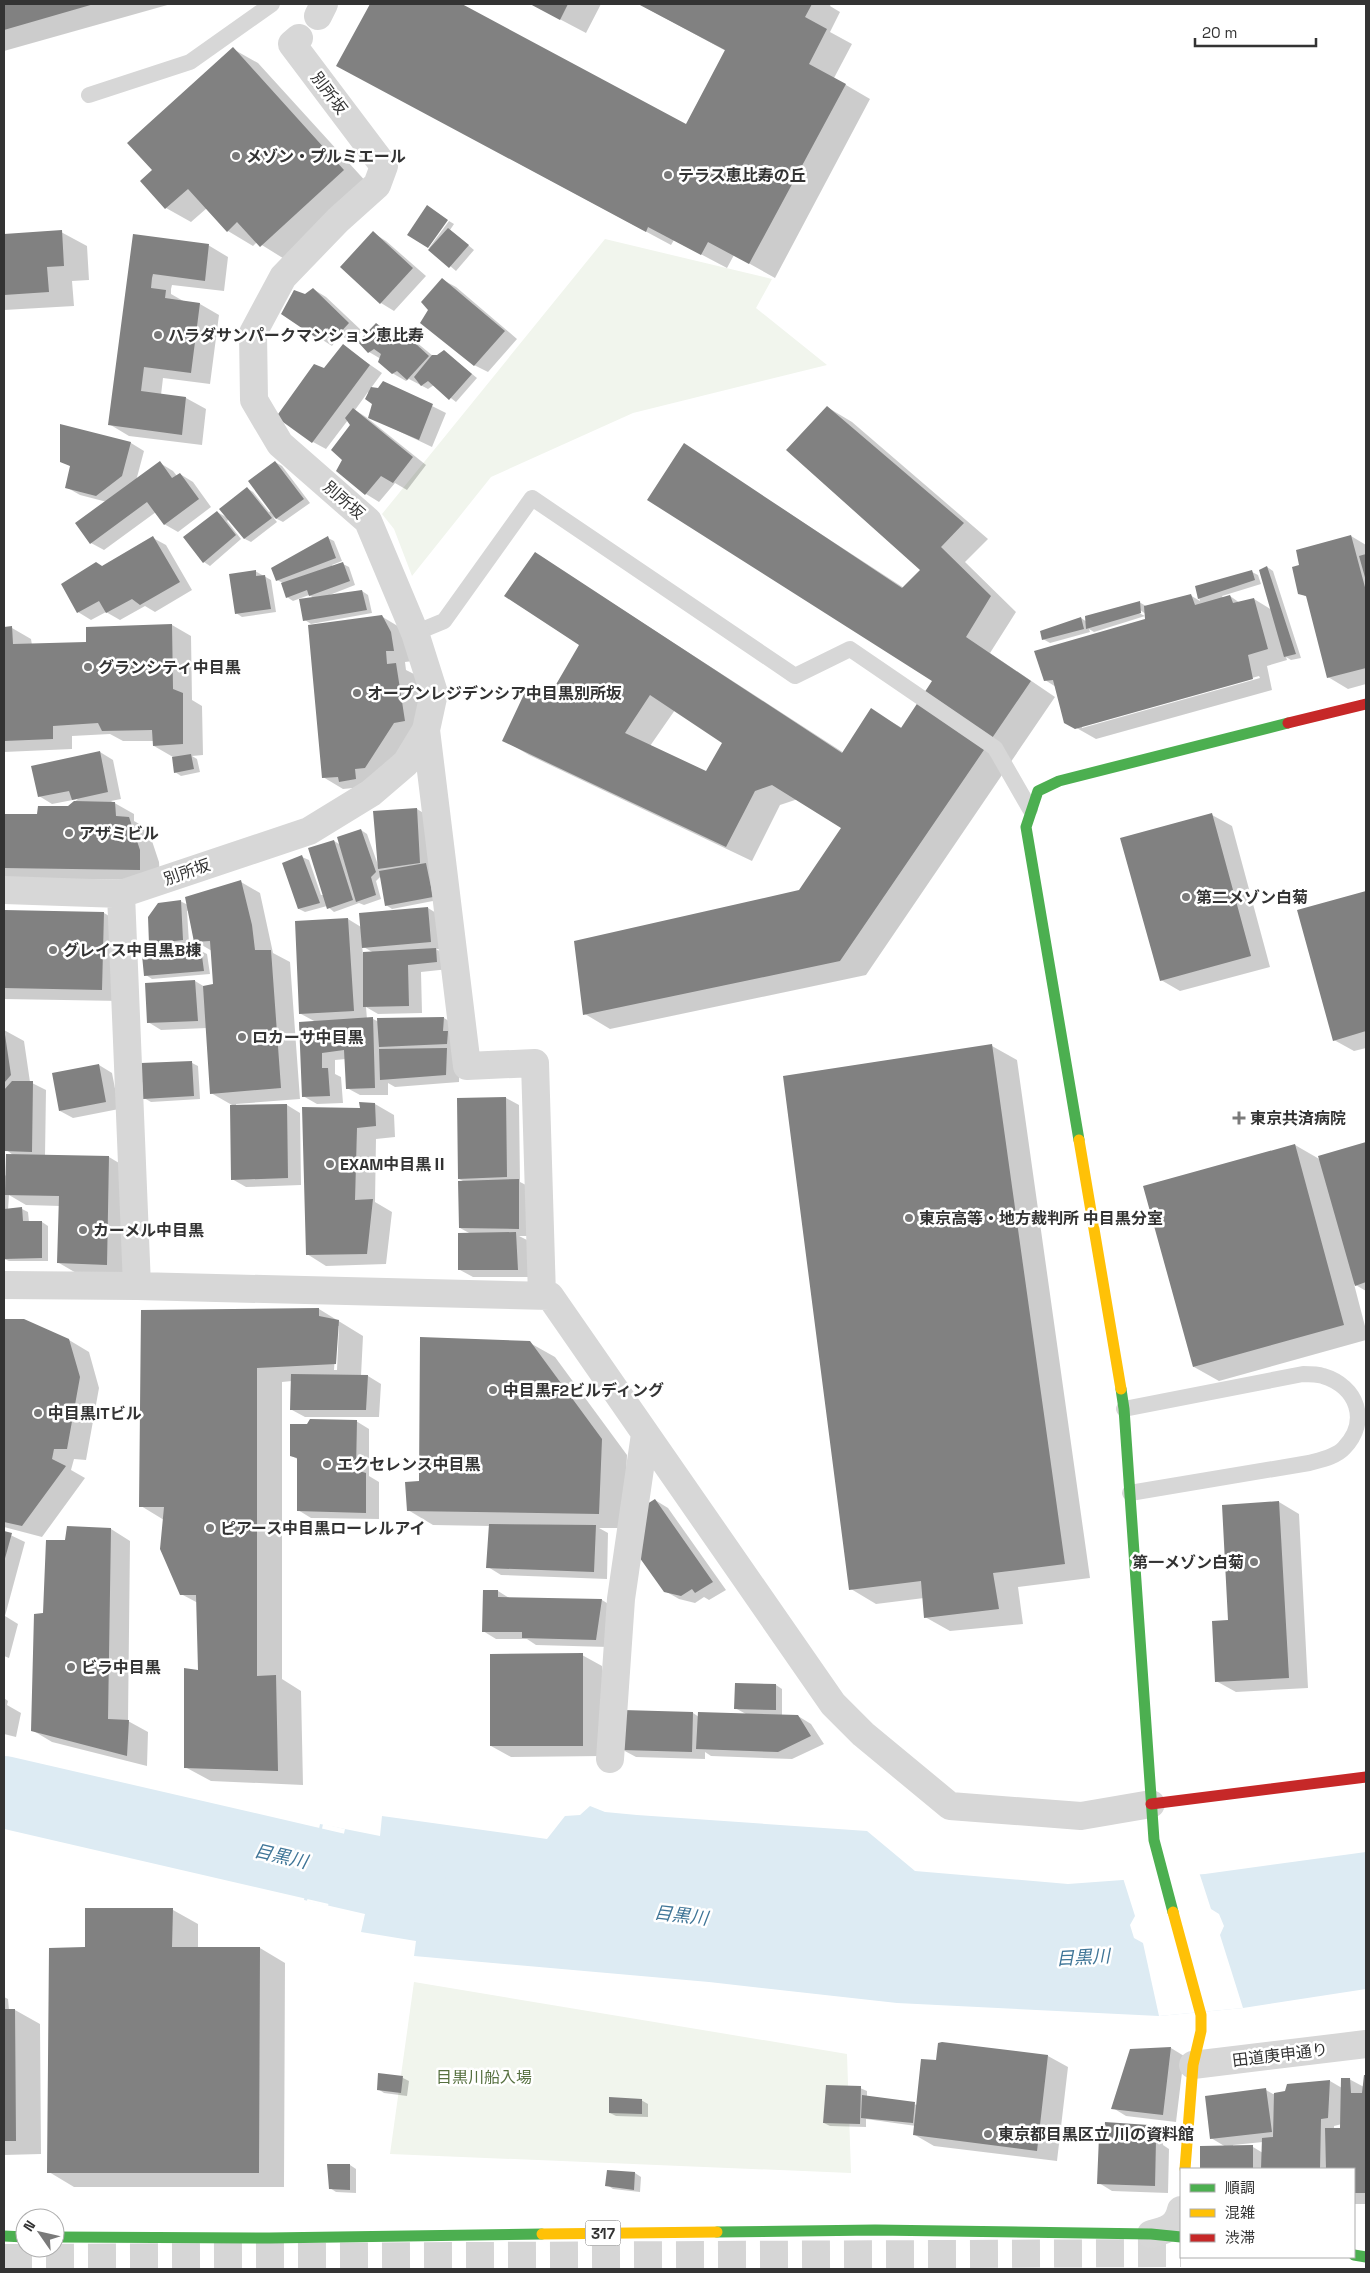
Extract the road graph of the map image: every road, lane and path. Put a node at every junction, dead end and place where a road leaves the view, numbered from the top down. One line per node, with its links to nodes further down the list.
1 (272, 4): 3 (lane)
2 (299, 38): 4 (street, 別所坂)
3 (89, 95)
4 (415, 633): 6 (street, 別所坂); 7 (lane)
5 (1366, 704): 7 (street)
6 (426, 730): 9 (street, 別所坂); 12 (street)
7 (1030, 809): 13 (street)
8 (4, 890): 9 (street)
9 (122, 894): 11 (street)
10 (4, 1285): 11 (street)
11 (136, 1286): 12 (street)
12 (542, 1296): 14 (street)
13 (1124, 1409): 15 (street); 15 (lane)
14 (645, 1434): 16 (street); 18 (street)
15 (1130, 1493): 18 (street)
16 (610, 1759)
17 (1366, 1777): 18 (street)
18 (1151, 1804): 20 (street)
19 (1366, 2044): 20 (street, 田道庚申通り)
20 (1193, 2065): 21 (street)
21 (1185, 2168)
22 (1180, 2214): 23 (street)
23 (1151, 2234): 24 (street, 317); 25 (street, 317)
24 (65, 2237)
25 (1180, 2237)

